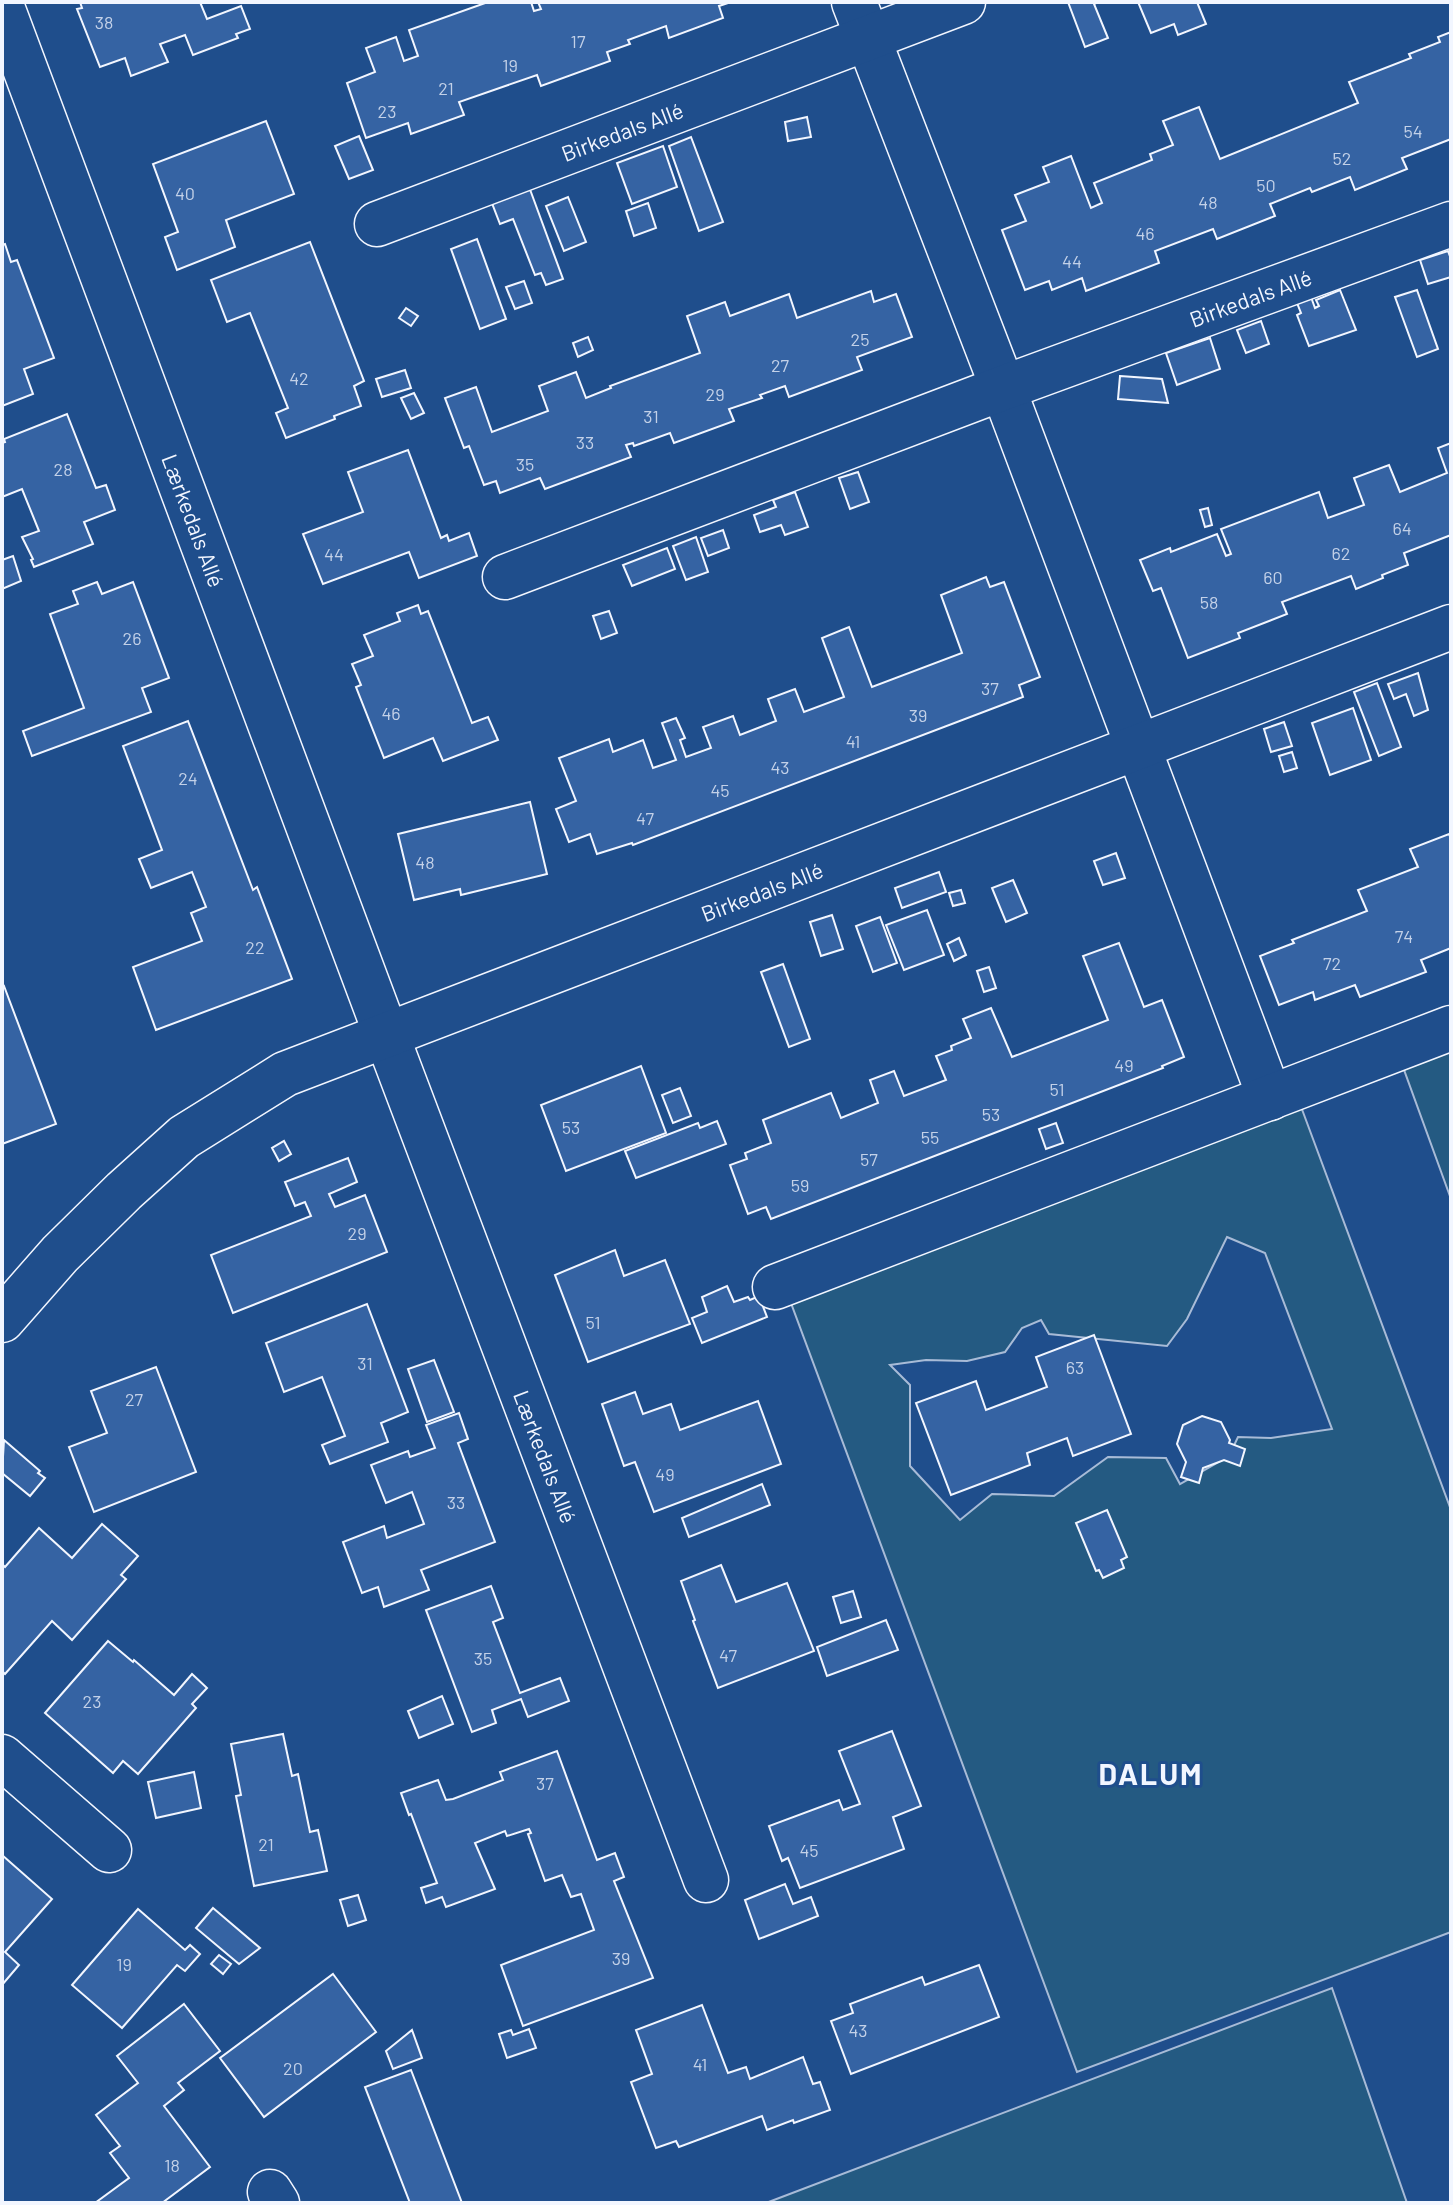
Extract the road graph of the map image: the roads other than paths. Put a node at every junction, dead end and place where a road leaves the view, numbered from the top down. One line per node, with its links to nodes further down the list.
1 (963, 2): 3 (street, Birkedals Allé)
2 (2, 7): 11 (street, Lærkedals Allé)
3 (861, 20): 4 (street, Birkedals Allé); 6 (street)
4 (377, 224)
5 (1451, 224): 6 (street, Birkedals Allé)
6 (1003, 388): 7 (street, Birkedals Allé); 9 (street)
7 (505, 577)
8 (1451, 627): 9 (street, Birkedals Allé)
9 (1138, 746): 11 (street, Birkedals Allé); 12 (street)
10 (1451, 1028): 12 (street)
11 (386, 1034): 14 (street); 17 (street, Lærkedals Allé)
12 (1270, 1098): 13 (street)
13 (775, 1287)
14 (2, 1320)
15 (2, 1757): 16 (street)
16 (109, 1850)
17 (706, 1880)

